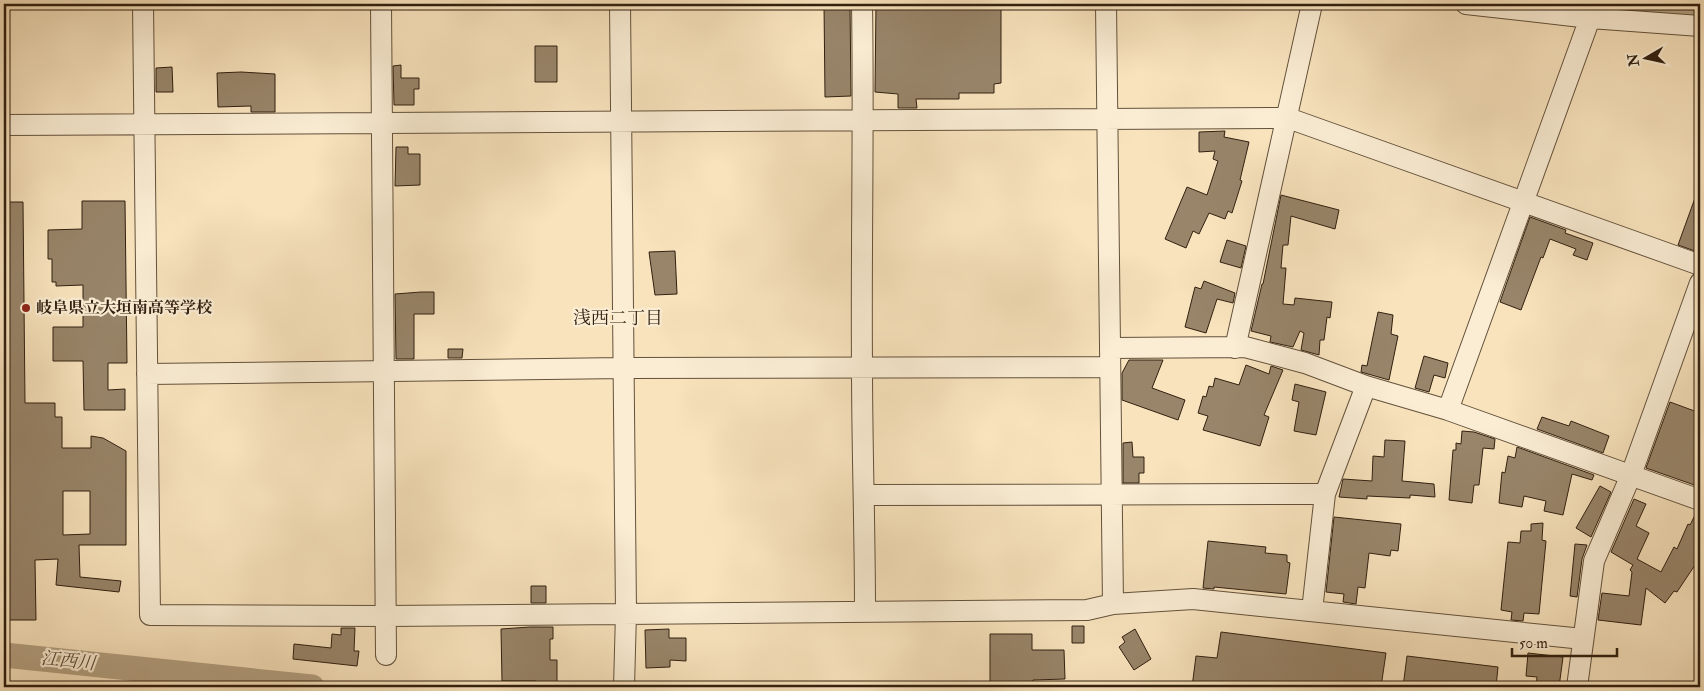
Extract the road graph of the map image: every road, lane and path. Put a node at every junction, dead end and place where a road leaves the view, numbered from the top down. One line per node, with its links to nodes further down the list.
1 (142, 4): 14 (street)
2 (381, 4): 15 (street)
3 (620, 4): 13 (street)
4 (862, 4): 12 (street)
5 (1106, 4): 10 (street)
6 (1312, 4): 11 (street)
7 (1466, 4): 8 (street)
8 (1590, 18): 9 (street); 17 (street)
9 (1700, 26)
10 (1108, 118): 11 (street); 12 (street); 21 (street)
11 (1288, 118): 17 (street); 20 (street)
12 (864, 120): 13 (street); 22 (street)
13 (620, 122): 15 (street); 23 (street)
14 (143, 125): 15 (street); 16 (street); 25 (street)
15 (383, 125): 24 (street)
16 (4, 126)
17 (1524, 202): 18 (street); 27 (street)
18 (1700, 265)
19 (1700, 282): 28 (street)
20 (1235, 348): 21 (street); 26 (street)
21 (1110, 358): 22 (street); 29 (street)
22 (862, 367): 23 (street); 31 (street)
23 (623, 368): 24 (street); 36 (street)
24 (384, 370): 25 (street); 37 (street)
25 (146, 374): 37 (street)
26 (1366, 386): 27 (street); 30 (street)
27 (1448, 410): 28 (street)
28 (1632, 475): 32 (street); 38 (street)
29 (1112, 493): 30 (street); 31 (street); 33 (street)
30 (1325, 494): 35 (street)
31 (866, 495): 34 (street)
32 (1700, 500)
33 (1113, 604): 34 (street); 35 (street)
34 (865, 611): 36 (street)
35 (1312, 612): 38 (street)
36 (626, 613): 37 (street); 40 (street)
37 (385, 616): 39 (street)
38 (1583, 639): 41 (street)
39 (386, 655)
40 (624, 687)
41 (1577, 687)

